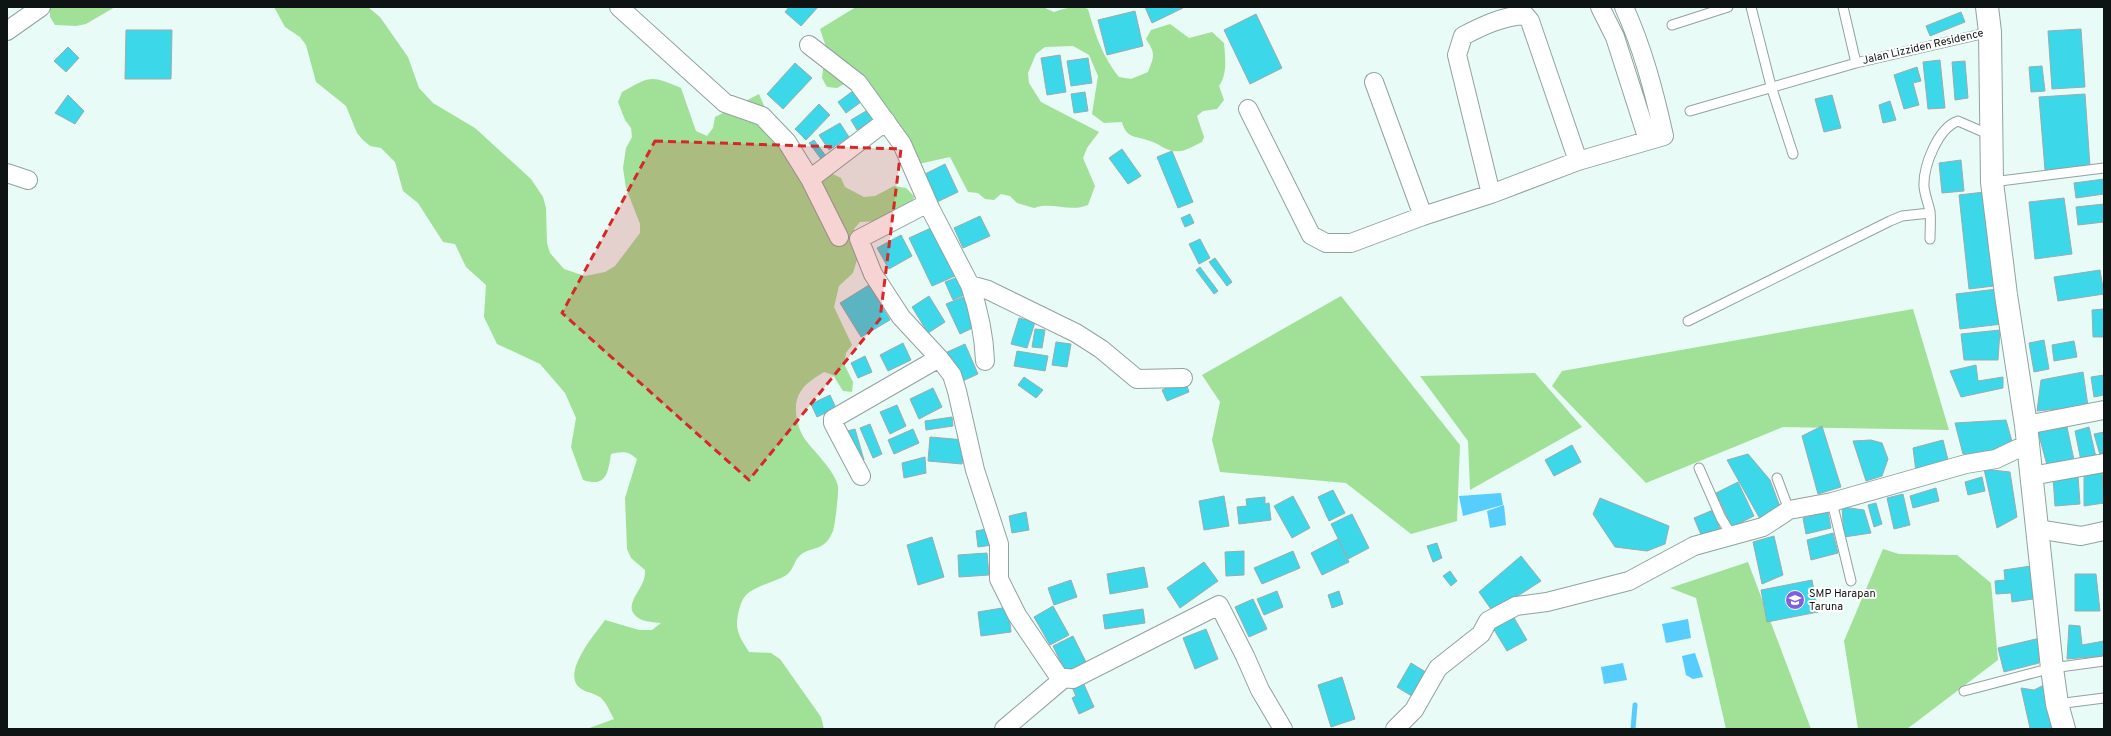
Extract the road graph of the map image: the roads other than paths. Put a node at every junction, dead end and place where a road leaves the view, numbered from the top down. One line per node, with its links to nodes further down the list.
1 (41, 7): 10 (street)
2 (619, 7): 25 (street)
3 (1600, 7): 20 (street)
4 (1624, 7): 20 (street)
5 (1728, 7): 9 (lane)
6 (1751, 7): 15 (lane)
7 (1843, 7): 13 (lane, Jalan Lizziden Residence)
8 (1987, 7): 11 (main road)
9 (1672, 25)
10 (7, 31)
11 (1990, 32): 13 (lane, Jalan Lizziden Residence); 19 (main road)
12 (809, 45): 18 (street)
13 (1856, 63): 15 (lane, Jalan Lizziden Residence)
14 (1374, 82): 31 (street)
15 (1771, 86): 17 (lane, Jalan Lizziden Residence); 21 (lane)
16 (1248, 108): 31 (street)
17 (1690, 111)
18 (886, 121): 25 (street); 29 (street)
19 (1992, 135): 27 (main road); 30 (lane)
20 (1648, 140): 22 (street)
21 (1793, 154)
22 (1578, 161): 28 (street); 28 (street)
23 (2104, 168): 27 (lane)
24 (7, 173): 26 (street)
25 (810, 179): 32 (street)
26 (28, 180)
27 (1992, 182): 40 (main road)
28 (1491, 194): 31 (street)
29 (928, 203): 34 (street); 36 (street)
30 (1930, 213): 33 (lane); 35 (lane)
31 (1423, 216)
32 (839, 237)
33 (1930, 239)
34 (970, 285): 37 (street); 38 (street)
35 (1688, 321)
36 (939, 358): 43 (street); 54 (street)
37 (985, 361)
38 (1183, 378)
39 (2104, 410): 40 (street)
40 (2027, 435): 44 (main road); 46 (street)
41 (2104, 463): 44 (street)
42 (1699, 468): 50 (lane)
43 (861, 476)
44 (2031, 476): 48 (main road)
45 (1776, 478): 47 (lane)
46 (1832, 502): 47 (street); 51 (lane)
47 (1789, 510): 50 (street)
48 (2037, 529): 49 (street); 53 (main road)
49 (2104, 531)
50 (1731, 534): 60 (street)
51 (1851, 581)
52 (2104, 661): 53 (lane)
53 (2052, 668): 55 (lane); 57 (main road)
54 (1063, 679): 58 (street); 59 (street)
55 (1964, 691)
56 (2104, 698): 57 (lane)
57 (2057, 704): 61 (main road)
58 (1004, 729)
59 (1284, 729)
60 (1395, 729)
61 (2064, 729)

